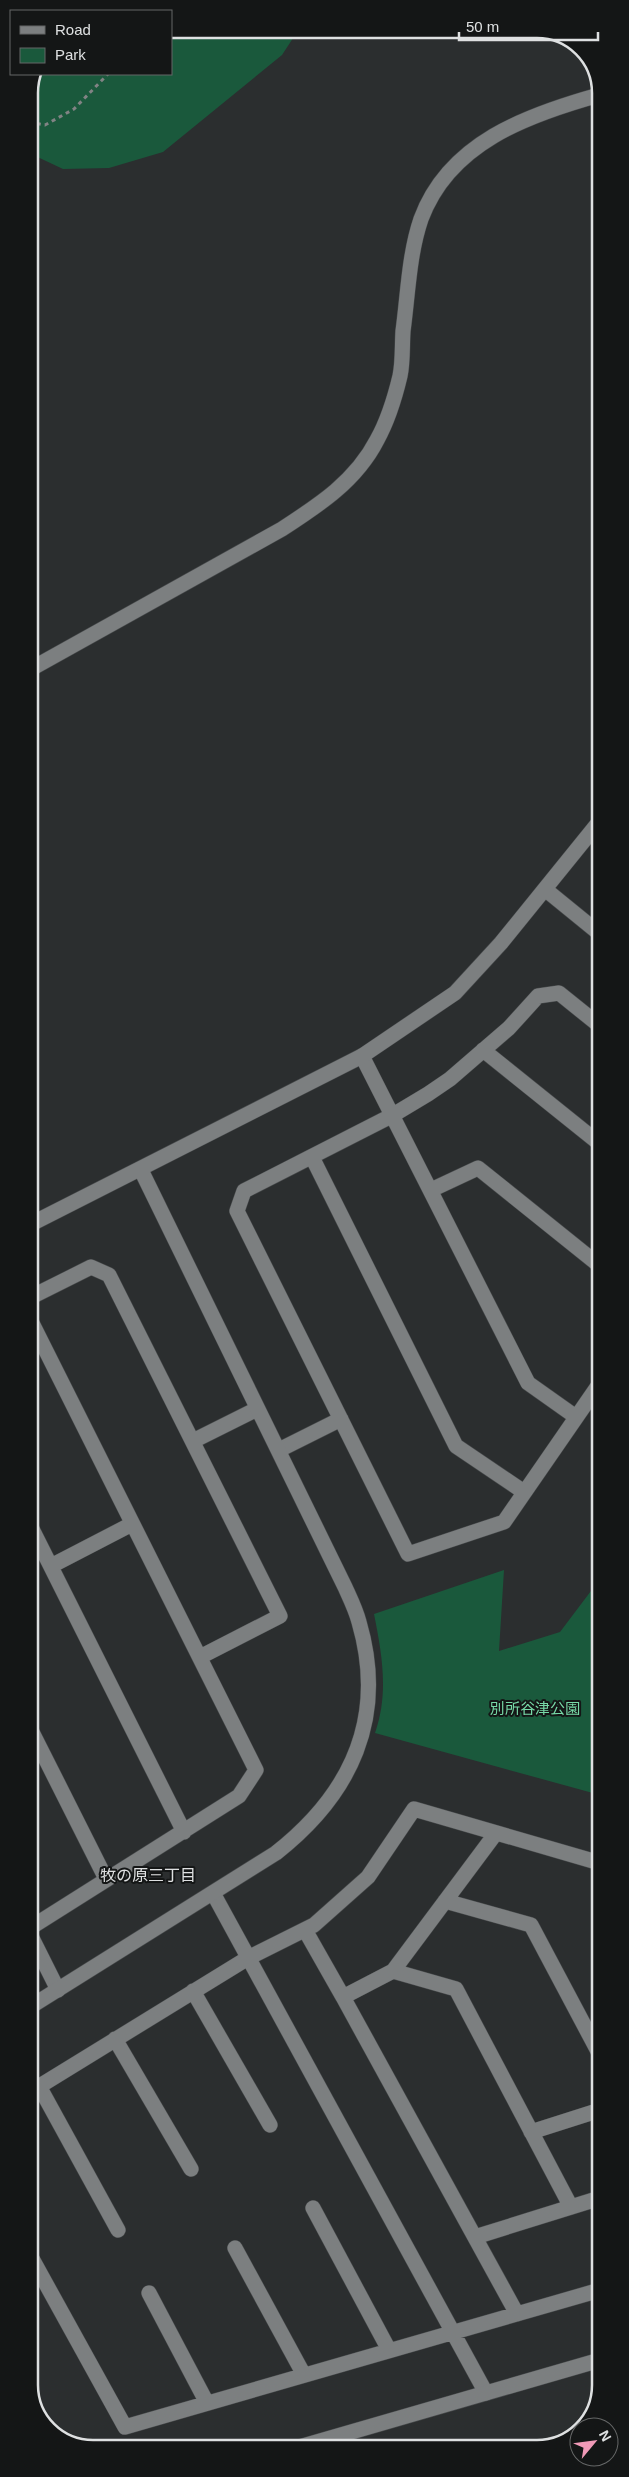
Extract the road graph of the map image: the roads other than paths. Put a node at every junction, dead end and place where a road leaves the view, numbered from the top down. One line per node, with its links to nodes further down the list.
1 (592, 97): 2 (street)
2 (37, 666)
3 (592, 832): 4 (street)
4 (546, 890): 5 (street); 8 (street)
5 (592, 927)
6 (592, 1020): 7 (street)
7 (484, 1050): 9 (street); 10 (street)
8 (362, 1056): 9 (street); 12 (street)
9 (393, 1115): 11 (street); 13 (street)
10 (592, 1138)
11 (312, 1157): 21 (street); 24 (street)
12 (141, 1170): 14 (street); 19 (street)
13 (431, 1190): 15 (street); 20 (street)
14 (37, 1221)
15 (592, 1260)
16 (37, 1294): 22 (street)
17 (37, 1333): 25 (street)
18 (592, 1394): 20 (street)
19 (257, 1409): 22 (street); 23 (street)
20 (576, 1417): 24 (street)
21 (340, 1419): 23 (street); 24 (street)
22 (193, 1441): 28 (street)
23 (278, 1450): 34 (street)
24 (524, 1492)
25 (132, 1524): 27 (street); 28 (street)
26 (37, 1537): 27 (street)
27 (51, 1566): 30 (street)
28 (200, 1656): 30 (street)
29 (37, 1742): 33 (street)
30 (184, 1832): 33 (street)
31 (496, 1833): 32 (street); 35 (street); 37 (street)
32 (592, 1861)
33 (106, 1879): 36 (street)
34 (213, 1893): 39 (street); 41 (street)
35 (445, 1901): 40 (street); 46 (street)
36 (37, 1923)
37 (305, 1930): 39 (street); 43 (street)
38 (37, 1948): 41 (street)
39 (248, 1958): 42 (street); 63 (street)
40 (394, 1970): 43 (street); 51 (street)
41 (58, 1990): 44 (street)
42 (194, 1991): 45 (street); 50 (street)
43 (343, 1997): 57 (street)
44 (37, 2004)
45 (115, 2040): 47 (street); 52 (street)
46 (592, 2040)
47 (37, 2087)
48 (37, 2094): 56 (street)
49 (592, 2113): 51 (street)
50 (270, 2125)
51 (531, 2132): 54 (street)
52 (191, 2169)
53 (592, 2200): 54 (street)
54 (571, 2207): 57 (street)
55 (313, 2208): 64 (street)
56 (118, 2230)
57 (475, 2237): 62 (street)
58 (234, 2248): 66 (street)
59 (37, 2268): 68 (street)
60 (592, 2292): 62 (street)
61 (149, 2293): 68 (street)
62 (517, 2314): 63 (street)
63 (452, 2332): 64 (street); 67 (street)
64 (390, 2350): 66 (street)
65 (592, 2362): 67 (street)
66 (304, 2375): 68 (street)
67 (486, 2393): 69 (street)
68 (207, 2403)
69 (325, 2440)

